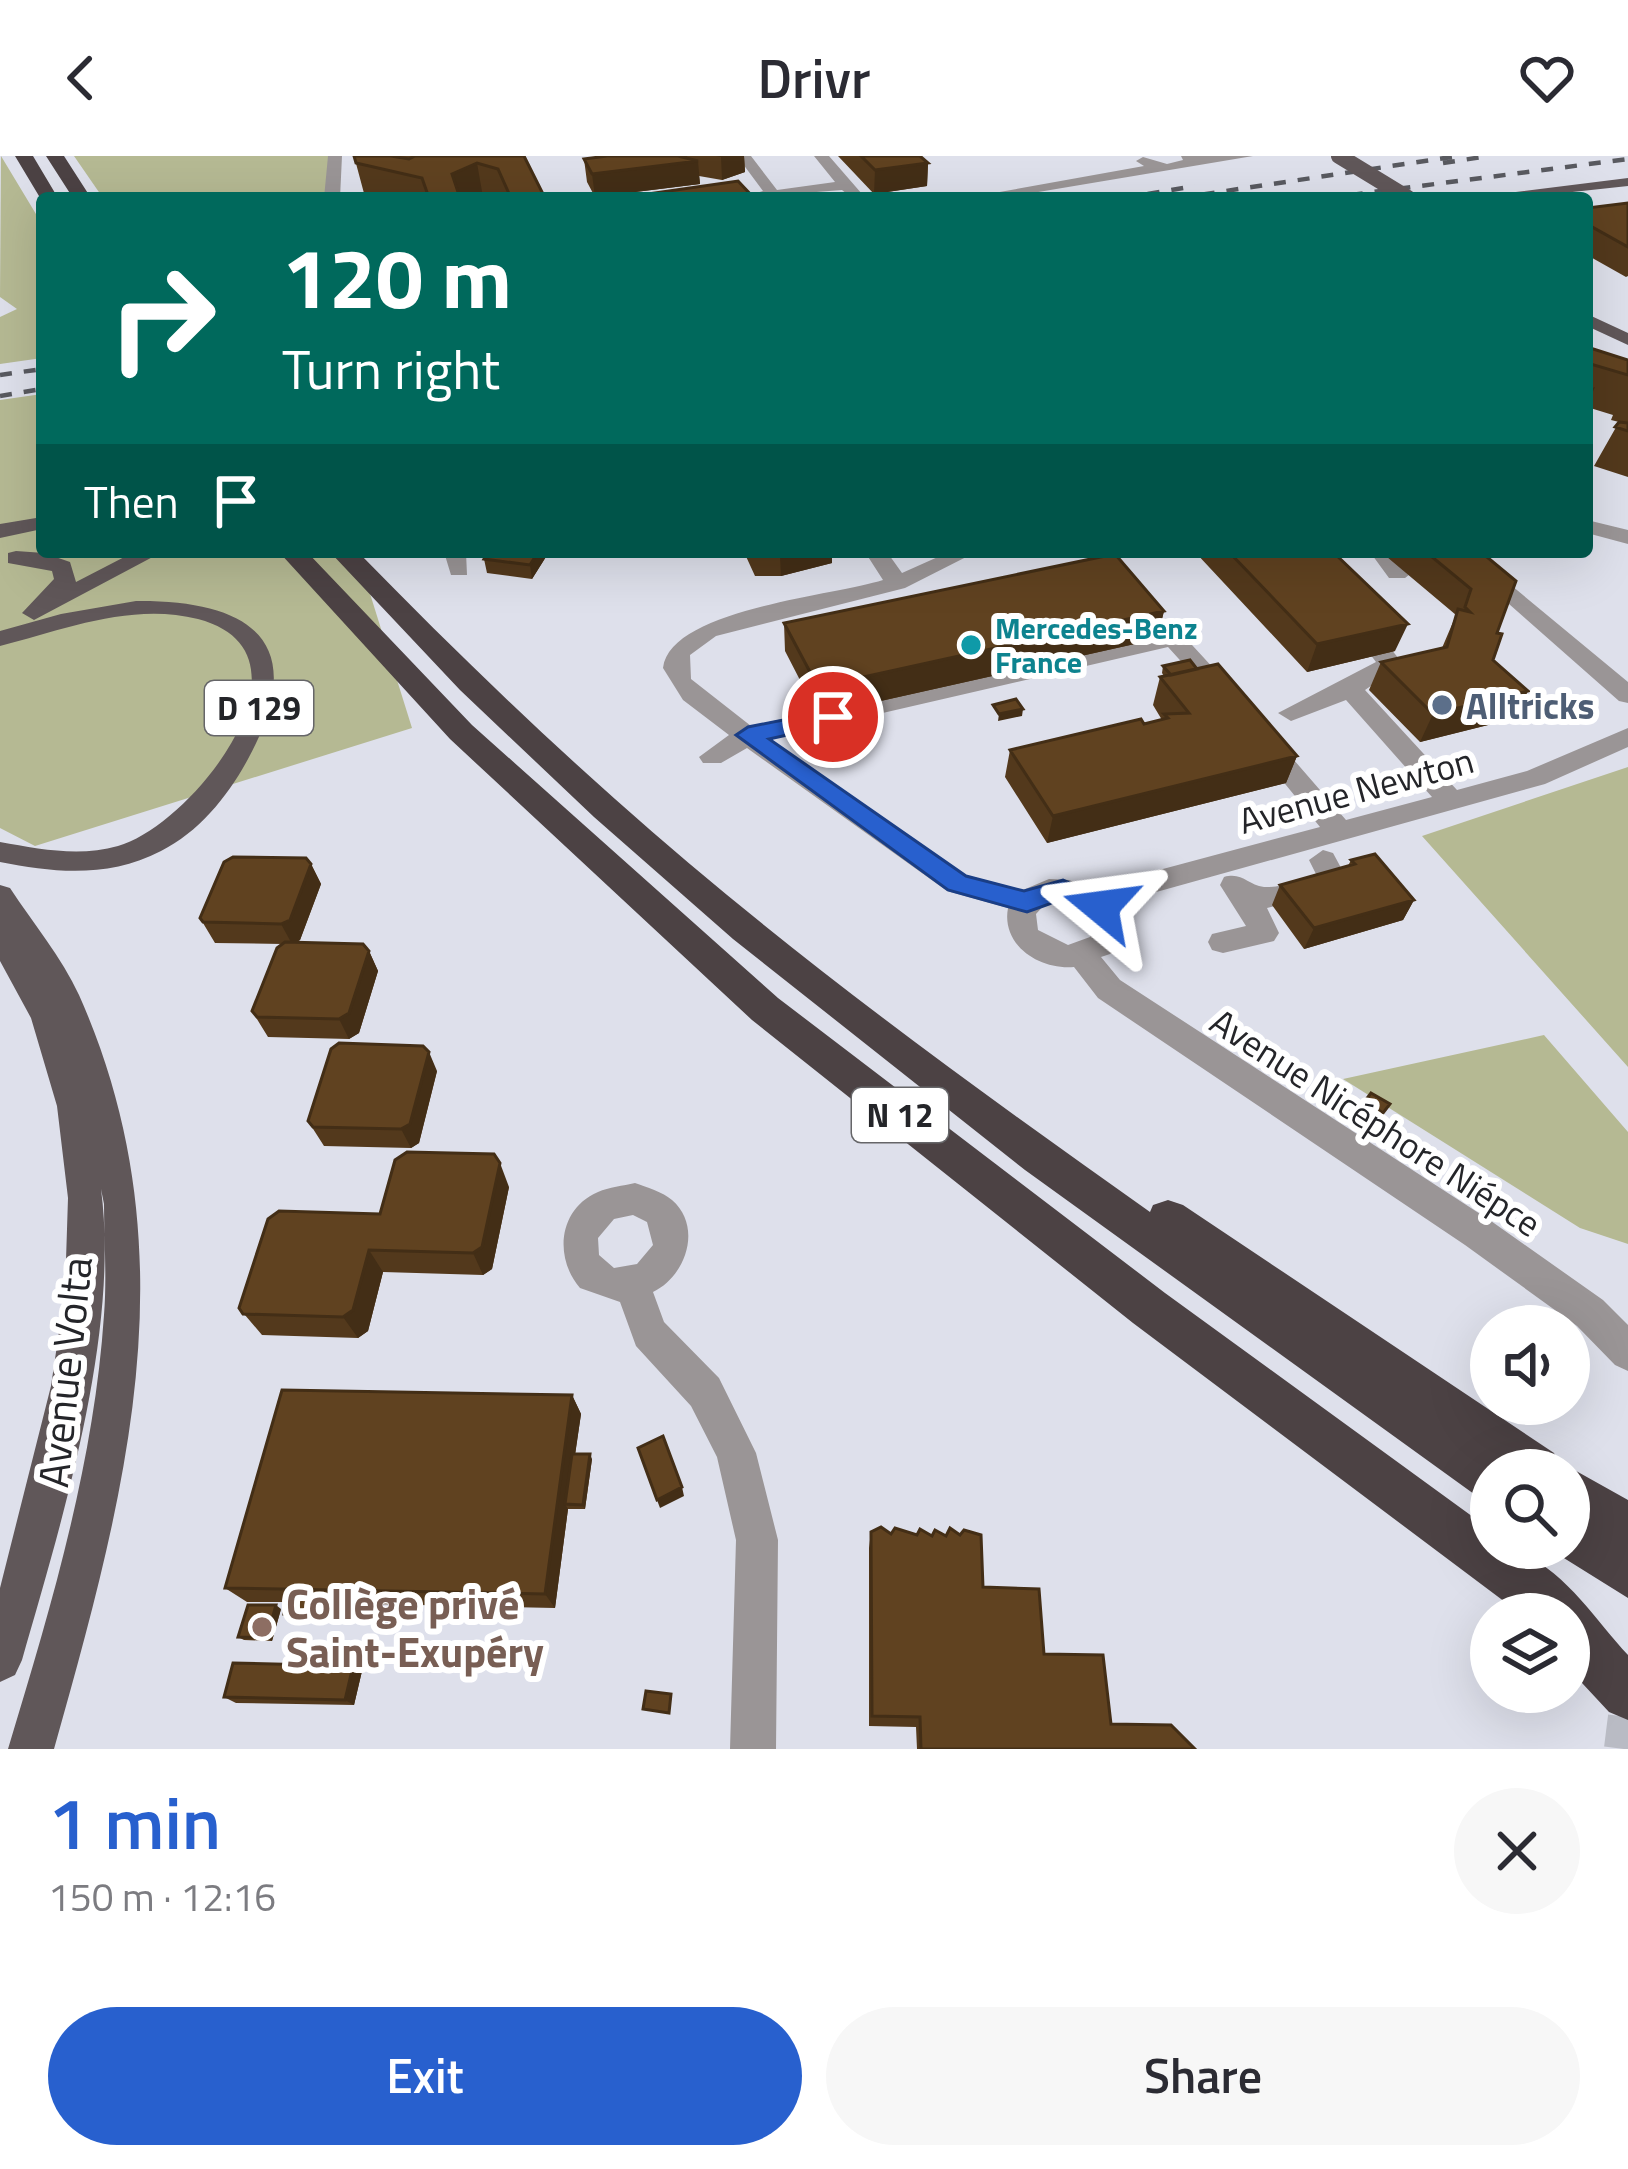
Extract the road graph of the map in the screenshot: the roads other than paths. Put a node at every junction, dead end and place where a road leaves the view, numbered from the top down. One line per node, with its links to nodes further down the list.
1 (24, 156): 17 (highway)
2 (55, 156): 18 (highway)
3 (335, 156): 19 (street)
4 (744, 156): 20 (street)
5 (821, 156): 15 (street)
6 (1215, 156): 11 (street)
7 (1246, 156): 11 (street)
8 (1313, 156): 13 (main road)
9 (1340, 156): 25 (main road, bridge)
10 (1142, 158): 12 (street); 16 (street)
11 (1187, 166): 12 (street)
12 (1160, 168): 16 (street)
13 (1347, 178): 23 (main road); 24 (main road)
14 (1619, 182): 26 (main road)
15 (845, 185): 20 (street); 21 (street)
16 (1052, 186): 22 (street)
17 (46, 192)
18 (78, 192)
19 (332, 192)
20 (760, 192)
21 (852, 192)
22 (1013, 192)
23 (1361, 192)
24 (1370, 192)
25 (1398, 192)
26 (1529, 192)
27 (1593, 308): 29 (main road)
28 (1593, 323): 31 (main road)
29 (1628, 323)
30 (1593, 337): 31 (main road)
31 (1628, 343)
32 (36, 524): 34 (main road)
33 (1593, 528): 35 (street)
34 (0, 531)
35 (1628, 537)
36 (139, 558): 46 (main road)
37 (298, 558): 75 (highway, N 12)
38 (349, 558): 66 (highway, N 12)
39 (881, 558): 45 (street)
40 (951, 558): 45 (street)
41 (1382, 558): 44 (street)
42 (1470, 558): 50 (street)
43 (8, 561): 46 (main road)
44 (1403, 571)
45 (897, 583): 52 (street)
46 (41, 609): 47 (main road)
47 (0, 632): 57 (main road, D 129)
48 (1382, 654): 49 (street)
49 (1351, 690): 51 (street); 55 (street)
50 (1628, 695)
51 (1292, 713)
52 (748, 735): 54 (street); 56 (street); 60 (street)
53 (1628, 737): 55 (street, Avenue Newton)
54 (712, 757)
55 (1451, 801): 56 (street, Avenue Newton)
56 (1340, 832): 61 (street, Avenue Newton)
57 (0, 851)
58 (1323, 860): 63 (street)
59 (0, 896): 65 (main road)
60 (1027, 902): 61 (street); 64 (street, Avenue Nicéphore Niépce)
61 (1101, 907): 64 (street)
62 (0, 933): 65 (main road)
63 (1223, 942)
64 (1082, 956): 68 (street, Avenue Nicéphore Niépce)
65 (60, 1014): 79 (main road, Avenue Volta); 81 (main road, Avenue Volta)
66 (1012, 1136): 69 (highway); 70 (highway, N 12)
67 (632, 1284): 82 (street)
68 (1628, 1352)
69 (1506, 1449)
70 (1470, 1462)
71 (1590, 1505): 72 (highway)
72 (1628, 1529)
73 (1590, 1547): 74 (highway)
74 (1628, 1573)
75 (1530, 1593)
76 (1590, 1634): 78 (highway, N 12)
77 (1590, 1651): 80 (highway)
78 (1628, 1657)
79 (0, 1660)
80 (1628, 1694)
81 (31, 1749)
82 (753, 1749)

